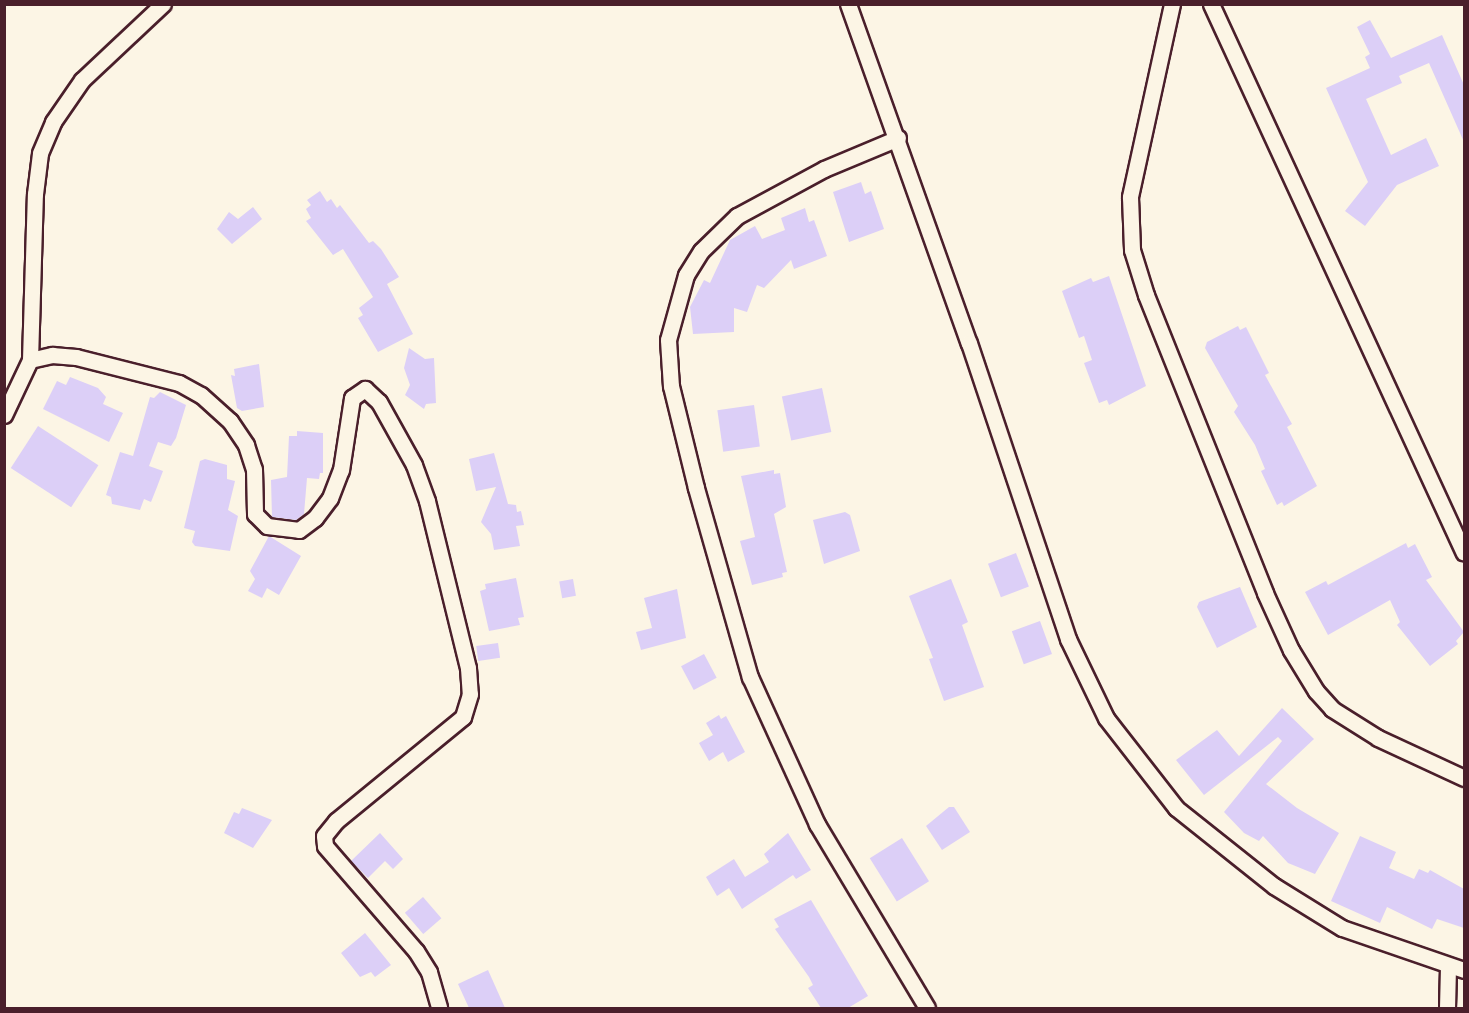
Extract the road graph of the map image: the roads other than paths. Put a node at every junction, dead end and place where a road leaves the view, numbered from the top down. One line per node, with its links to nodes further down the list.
1 (163, 4): 6 (street)
2 (848, 4): 5 (street)
3 (1172, 4): 9 (street)
4 (1211, 4): 8 (street)
5 (898, 138): 10 (street); 13 (street)
6 (30, 360): 7 (street); 12 (street)
7 (4, 415)
8 (1464, 553)
9 (1464, 778)
10 (1448, 967): 11 (street); 14 (street)
11 (1464, 970)
12 (439, 1008)
13 (927, 1008)
14 (1447, 1008)

